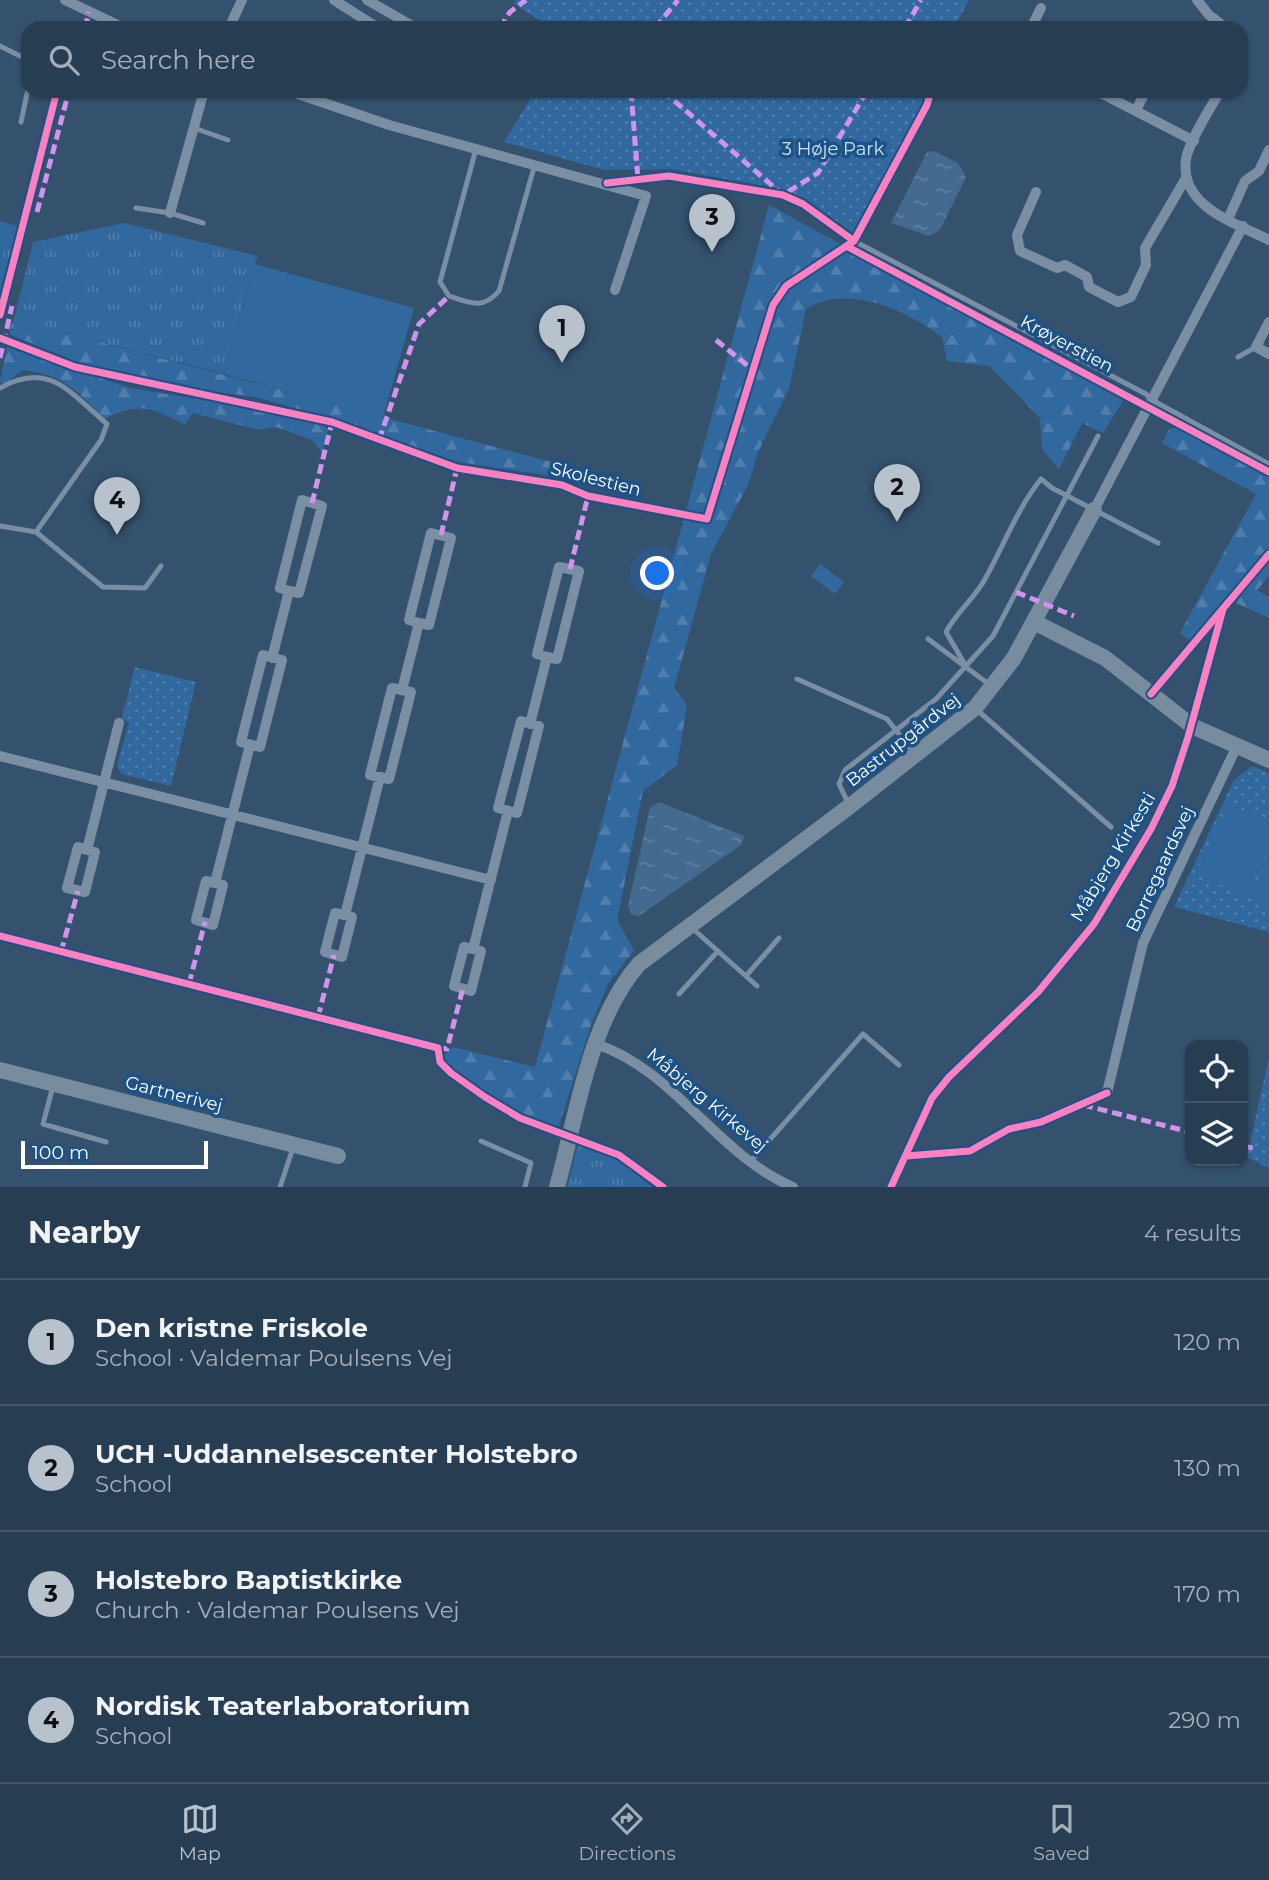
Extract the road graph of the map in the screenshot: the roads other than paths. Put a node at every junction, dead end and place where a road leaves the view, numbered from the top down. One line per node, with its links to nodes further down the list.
1 (65, 0): 7 (street)
2 (242, 0): 8 (street)
3 (334, 0): 9 (street)
4 (368, 0): 10 (street)
5 (1197, 0): 12 (street)
6 (1041, 8): 11 (street)
7 (109, 21)
8 (232, 21)
9 (367, 21)
10 (404, 21)
11 (1034, 21)
12 (1217, 21)
13 (0, 46): 14 (lane)
14 (21, 56)
15 (26, 98): 22 (lane)
16 (202, 98): 23 (street)
17 (310, 98): 26 (street)
18 (1111, 98): 21 (street)
19 (1142, 98): 21 (street)
20 (1216, 98): 25 (street)
21 (1136, 110): 25 (street)
22 (21, 122)
23 (194, 128): 24 (lane); 32 (street)
24 (228, 140)
25 (1194, 141): 29 (street)
26 (476, 148): 28 (street); 28 (lane)
27 (1269, 150): 33 (street)
28 (536, 164): 38 (street)
29 (1186, 178): 30 (street); 33 (street)
30 (1036, 191)
31 (136, 208): 32 (lane)
32 (170, 213): 34 (lane)
33 (1228, 219): 35 (street)
34 (203, 223)
35 (1243, 226): 36 (street); 44 (street, Bastrupgårdvej)
36 (1269, 240)
37 (854, 241): 44 (lane)
38 (615, 290)
39 (1269, 322): 40 (street)
40 (1256, 347): 41 (street); 42 (lane)
41 (1269, 354)
42 (1238, 357)
43 (0, 388): 50 (lane)
44 (1152, 400): 46 (lane); 48 (street, Bastrupgårdvej)
45 (1098, 436): 47 (lane)
46 (1269, 464)
47 (1067, 495): 48 (lane); 59 (lane); 59 (lane)
48 (1094, 510): 51 (lane); 54 (street, Bastrupgårdvej)
49 (0, 526): 50 (lane)
50 (36, 532): 52 (lane)
51 (1158, 543)
52 (161, 566)
53 (289, 591): 53 (street); 58 (street)
54 (1034, 622): 61 (street, Bastrupgårdvej); 68 (street)
55 (419, 623): 55 (street); 62 (street)
56 (928, 639): 59 (lane)
57 (547, 657): 57 (street); 65 (street)
58 (272, 658): 67 (street); 67 (street)
59 (967, 668): 61 (lane); 66 (lane)
60 (797, 679): 66 (lane)
61 (993, 687): 63 (street, Bastrupgårdvej)
62 (402, 690): 72 (street); 72 (street)
63 (975, 708): 69 (street, Bastrupgårdvej); 77 (lane)
64 (119, 723): 73 (street)
65 (530, 724): 75 (street); 75 (street)
66 (897, 730): 69 (lane); 74 (lane)
67 (250, 745): 76 (street)
68 (1237, 746): 71 (street); 94 (street, Borregaardsvej)
69 (916, 755): 74 (street, Bastrupgårdvej)
70 (0, 756): 73 (street)
71 (1269, 760)
72 (380, 777): 78 (street)
73 (104, 782): 76 (street); 79 (street)
74 (850, 806): 83 (street, Bastrupgårdvej)
75 (508, 811): 80 (street)
76 (233, 815): 78 (street); 81 (street)
77 (1111, 827)
78 (362, 847): 80 (street); 82 (street)
79 (87, 850)
80 (491, 880): 85 (street)
81 (215, 883)
82 (345, 915)
83 (689, 926): 86 (lane); 90 (street, Bastrupgårdvej)
84 (779, 937): 87 (lane)
85 (473, 949)
86 (718, 951): 87 (lane); 89 (lane)
87 (746, 976): 88 (lane)
88 (757, 986)
89 (679, 994)
90 (596, 1044): 99 (street, Måbjerg Kirkevej); 102 (street, Bastrupgårdvej)
91 (899, 1065): 99 (lane)
92 (0, 1070): 93 (street, Gartnerivej)
93 (54, 1083): 96 (lane); 97 (street, Gartnerivej)
94 (1107, 1093)
95 (481, 1141): 101 (lane)
96 (106, 1142)
97 (294, 1145): 98 (street, Gartnerivej); 100 (lane)
98 (338, 1156)
99 (751, 1161): 103 (street, Måbjerg Kirkevej)
100 (280, 1187)
101 (525, 1187)
102 (557, 1187)
103 (793, 1187)

